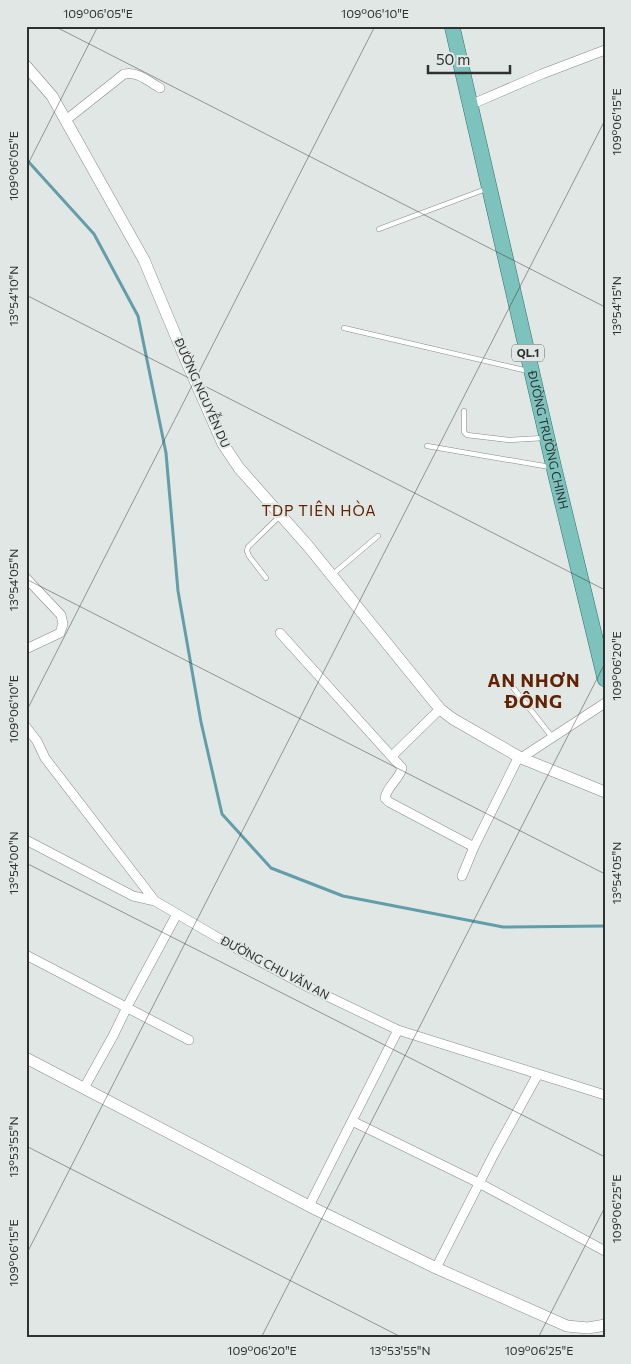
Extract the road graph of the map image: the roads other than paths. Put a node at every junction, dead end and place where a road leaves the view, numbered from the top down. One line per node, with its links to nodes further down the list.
1 (452, 26): 5 (main road, ĐƯỜNG TRƯỜNG CHINH / QL.1)
2 (605, 50): 5 (street)
3 (26, 66): 6 (street, ĐƯỜNG NGUYỄN DU)
4 (160, 88): 6 (street)
5 (470, 106): 7 (main road, ĐƯỜNG TRƯỜNG CHINH / QL.1)
6 (66, 120): 15 (street, ĐƯỜNG NGUYỄN DU)
7 (490, 187): 8 (lane); 10 (main road, ĐƯỜNG TRƯỜNG CHINH / QL.1)
8 (379, 229)
9 (344, 328): 10 (lane)
10 (532, 372): 12 (main road, ĐƯỜNG TRƯỜNG CHINH / QL.1)
11 (464, 411): 12 (lane)
12 (547, 438): 14 (main road, ĐƯỜNG TRƯỜNG CHINH / QL.1)
13 (427, 446): 14 (lane)
14 (554, 468): 22 (main road, ĐƯỜNG TRƯỜNG CHINH / QL.1)
15 (281, 516): 17 (street, ĐƯỜNG NGUYỄN DU); 19 (lane)
16 (378, 536): 17 (lane)
17 (332, 575): 25 (street, ĐƯỜNG NGUYỄN DU)
18 (26, 578): 21 (street)
19 (266, 578)
20 (280, 633): 28 (street)
21 (26, 649)
22 (605, 679)
23 (508, 681): 27 (lane)
24 (605, 703): 27 (street)
25 (440, 709): 28 (street); 29 (street, ĐƯỜNG NGUYỄN DU)
26 (26, 726): 34 (street, ĐƯỜNG CHU VĂN AN)
27 (552, 737): 29 (street)
28 (392, 756): 32 (street)
29 (520, 757): 30 (street, ĐƯỜNG NGUYỄN DU); 32 (street)
30 (605, 792)
31 (26, 840): 34 (street)
32 (474, 848): 33 (street)
33 (462, 876)
34 (155, 901): 35 (street, ĐƯỜNG CHU VĂN AN)
35 (177, 914): 37 (street); 38 (street, ĐƯỜNG CHU VĂN AN)
36 (26, 955): 37 (street)
37 (127, 1007): 39 (street); 42 (street)
38 (398, 1030): 41 (street, ĐƯỜNG CHU VĂN AN); 44 (street)
39 (188, 1040)
40 (26, 1058): 42 (street)
41 (538, 1074): 43 (street, ĐƯỜNG CHU VĂN AN); 45 (street)
42 (84, 1088): 46 (street)
43 (605, 1095)
44 (352, 1121): 45 (street); 46 (street)
45 (479, 1183): 47 (street); 48 (street)
46 (309, 1206): 48 (street)
47 (605, 1251)
48 (436, 1268): 49 (street)
49 (605, 1325)

